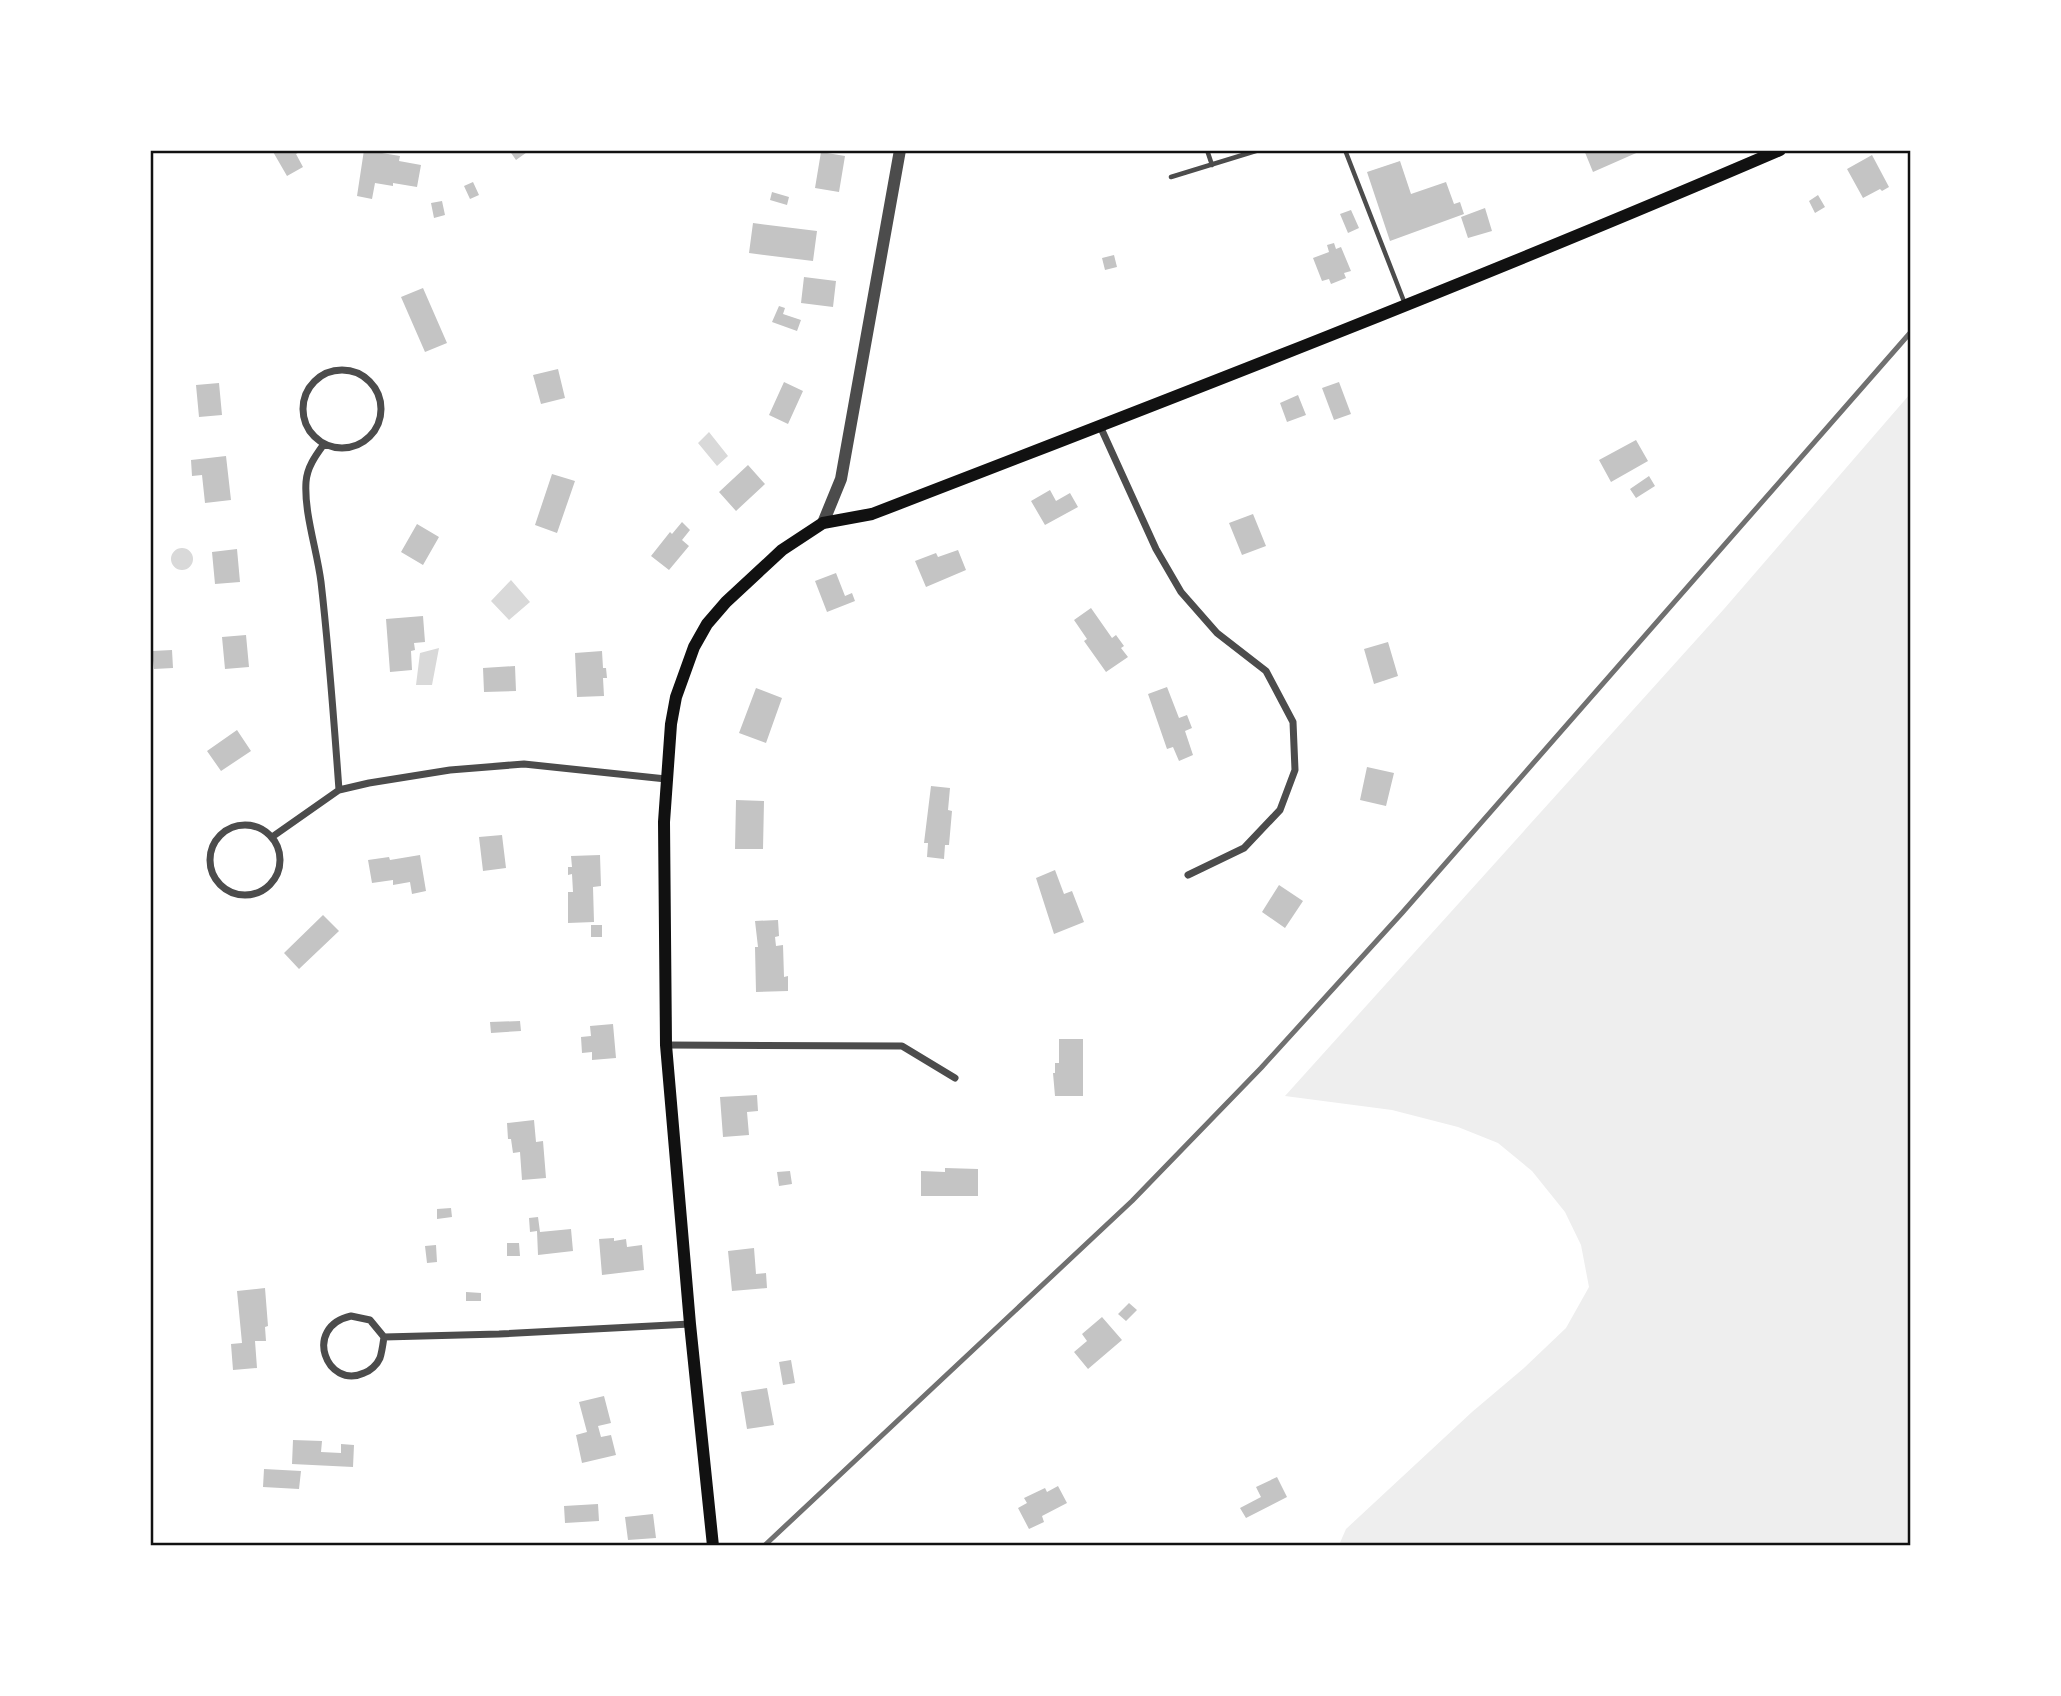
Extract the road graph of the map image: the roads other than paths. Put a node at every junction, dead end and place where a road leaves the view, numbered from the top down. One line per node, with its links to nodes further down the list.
1 (900, 150): 11 (street)
2 (1207, 150): 6 (lane)
3 (1259, 150): 6 (lane)
4 (1345, 150): 8 (lane)
5 (1780, 150): 8 (main road)
6 (1212, 165): 7 (lane)
7 (1171, 177)
8 (1405, 305): 9 (main road)
9 (1100, 426): 11 (main road); 15 (street)
10 (324, 444): 10 (street); 13 (street)
11 (823, 523): 12 (main road)
12 (666, 779): 13 (street); 16 (main road)
13 (339, 790): 14 (street)
14 (272, 837): 14 (street)
15 (1188, 876)
16 (666, 1045): 17 (street); 18 (main road)
17 (956, 1078)
18 (690, 1324): 19 (street); 20 (main road)
19 (384, 1337): 19 (street)
20 (713, 1545)

